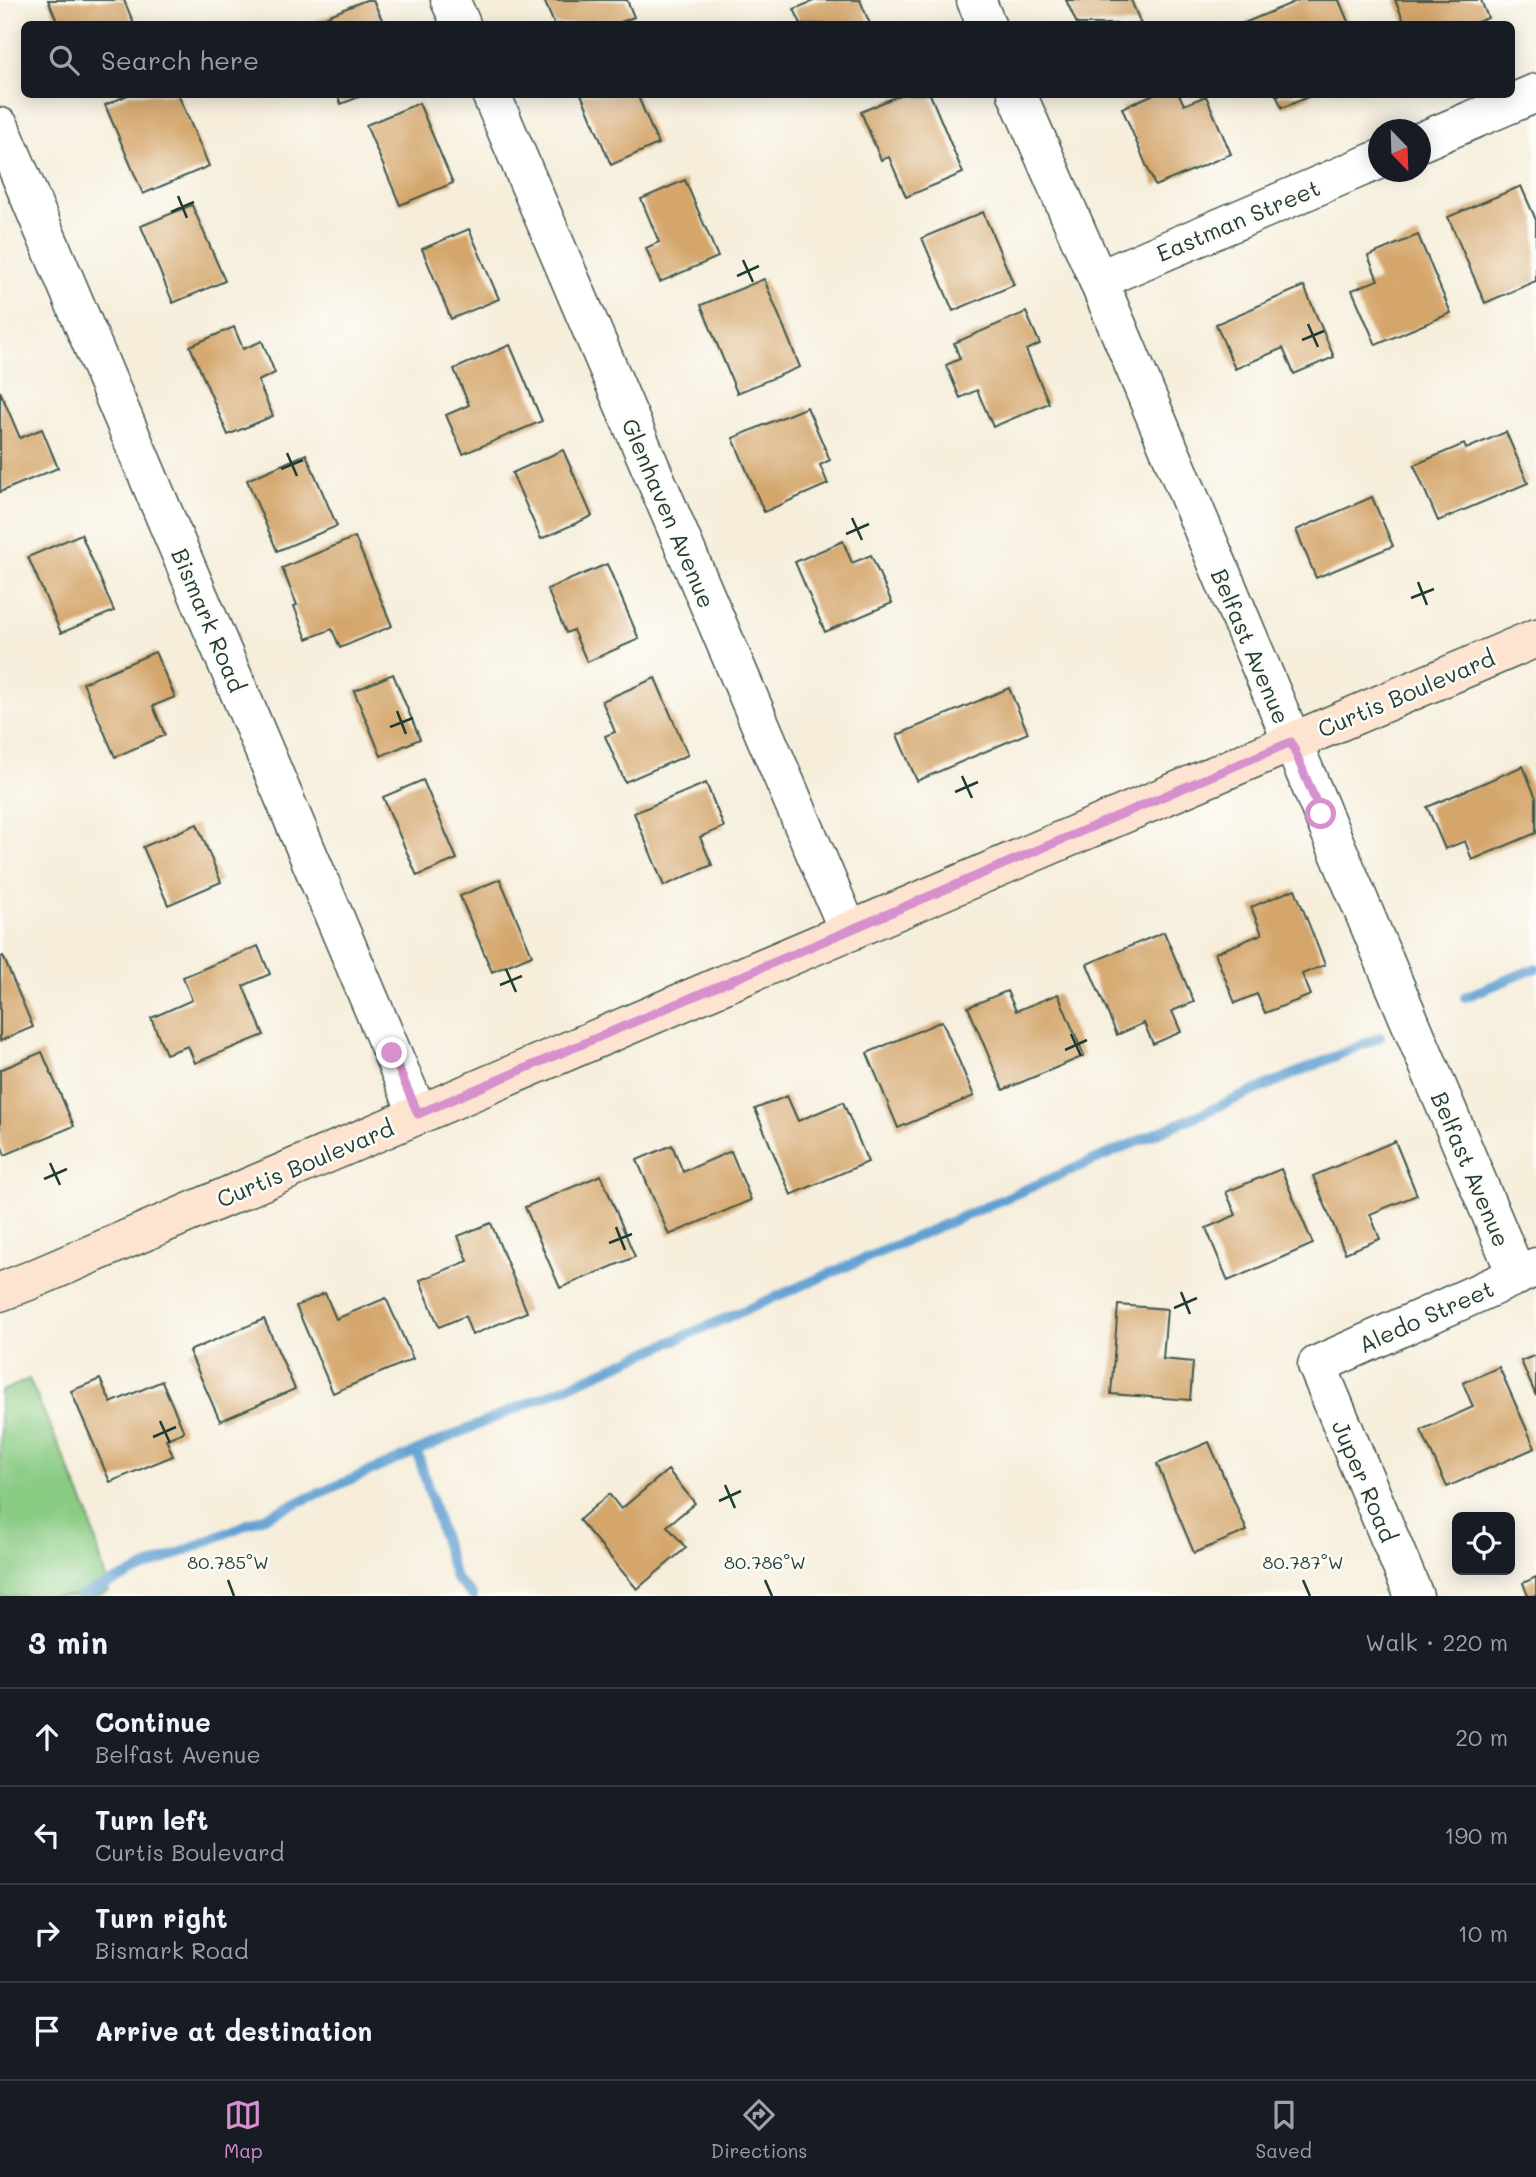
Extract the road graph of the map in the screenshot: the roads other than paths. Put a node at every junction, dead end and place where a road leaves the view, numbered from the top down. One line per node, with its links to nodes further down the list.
1 (450, 0): 3 (street)
2 (976, 0): 4 (street)
3 (460, 21)
4 (985, 21)
5 (1536, 93): 9 (street)
6 (493, 98): 14 (street, Glenhaven Avenue)
7 (1019, 98): 11 (street, Belfast Avenue)
8 (0, 127): 15 (street, Bismark Road)
9 (1431, 137)
10 (1368, 164): 11 (street, Eastman Street)
11 (1098, 279): 13 (street, Belfast Avenue)
12 (1536, 638): 13 (street, Curtis Boulevard)
13 (1291, 742): 14 (street, Curtis Boulevard); 16 (street, Belfast Avenue)
14 (849, 932): 15 (street, Curtis Boulevard)
15 (418, 1114): 17 (street, Curtis Boulevard)
16 (1526, 1271): 18 (street, Aledo Street)
17 (0, 1292)
18 (1317, 1365): 19 (street, Juper Road)
19 (1414, 1596)

